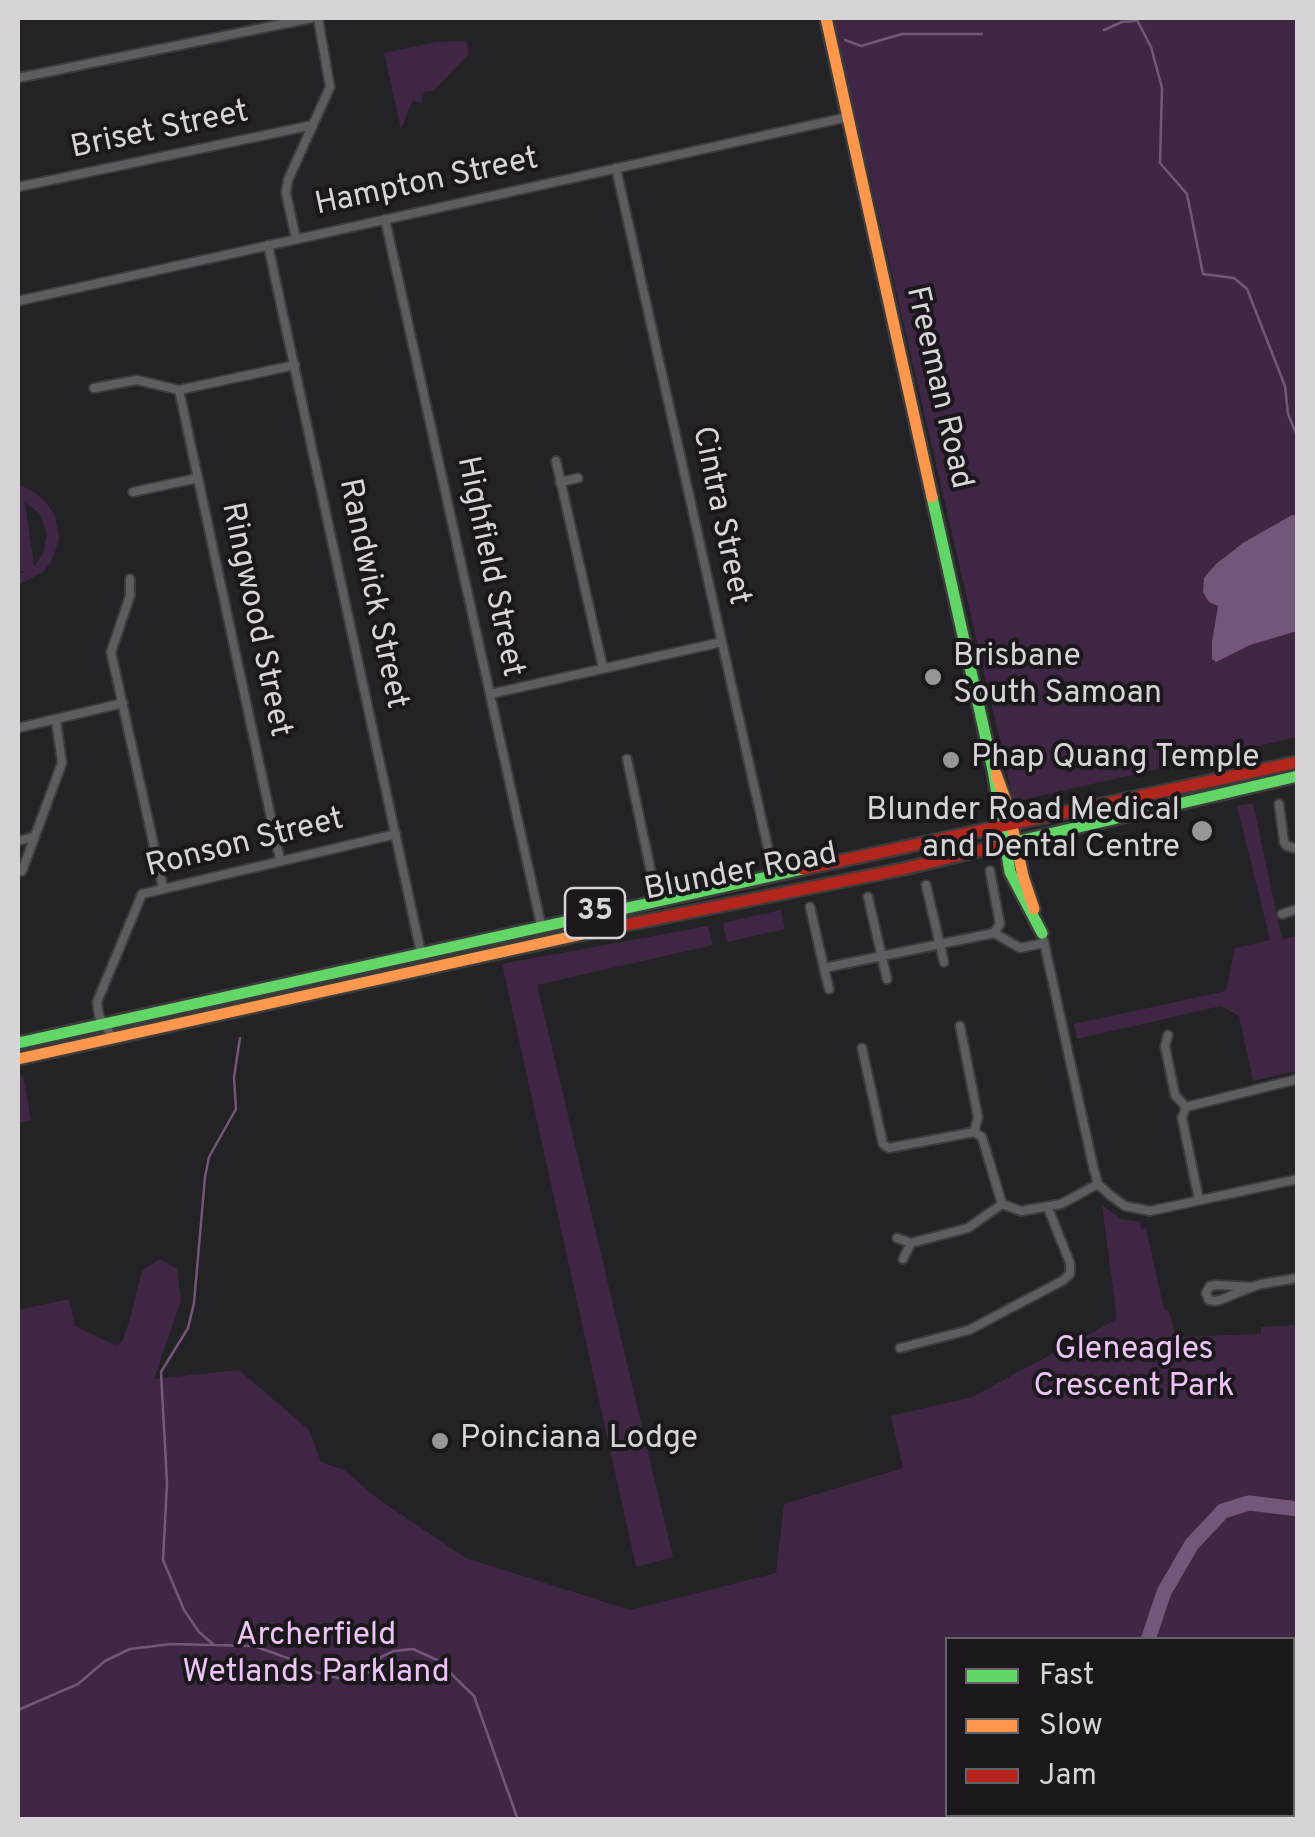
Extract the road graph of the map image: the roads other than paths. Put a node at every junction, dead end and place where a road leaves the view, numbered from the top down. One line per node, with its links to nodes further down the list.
1 (315, 18): 3 (street); 5 (street)
2 (826, 18): 4 (main road, Freeman Road)
3 (18, 78)
4 (848, 117): 6 (street, Hampton Street); 31 (main road, Freeman Road)
5 (313, 126): 7 (street, Briset Street); 9 (street)
6 (616, 168): 8 (street, Hampton Street); 21 (street, Cintra Street)
7 (18, 187)
8 (386, 219): 9 (street, Hampton Street); 23 (street, Highfield Street)
9 (296, 239): 10 (street, Hampton Street)
10 (268, 245): 11 (street, Hampton Street); 12 (street, Randwick Street)
11 (18, 301)
12 (294, 365): 14 (street); 32 (street, Randwick Street)
13 (94, 388): 14 (street)
14 (179, 390): 16 (street, Ringwood Street)
15 (556, 461): 18 (street)
16 (198, 478): 19 (street); 37 (street, Ringwood Street)
17 (578, 478): 18 (street)
18 (560, 482): 22 (street)
19 (134, 492)
20 (130, 579): 24 (street)
21 (722, 642): 22 (street); 40 (street, Cintra Street)
22 (603, 668): 23 (street)
23 (490, 694): 48 (street, Highfield Street)
24 (123, 703): 25 (street); 42 (street)
25 (56, 720): 26 (street); 33 (street)
26 (18, 728)
27 (627, 759): 44 (street)
28 (1298, 762): 31 (main road, Blunder Road / 35)
29 (1298, 776): 35 (main road, Blunder Road / 35)
30 (1279, 804): 36 (street)
31 (1006, 825): 35 (main road, Freeman Road); 40 (main road, Blunder Road / 35)
32 (396, 834): 37 (street, Ronson Street); 52 (street, Randwick Street)
33 (33, 837): 34 (street); 38 (street)
34 (18, 840)
35 (1010, 842): 50 (main road, Freeman Road); 61 (main road, Blunder Road / 35)
36 (1298, 850)
37 (280, 860): 42 (street, Ronson Street)
38 (22, 870)
39 (990, 872): 49 (street)
40 (774, 875): 44 (main road, Blunder Road / 35)
41 (926, 885): 51 (street)
42 (163, 887): 58 (street, Ronson Street)
43 (868, 898): 53 (street)
44 (658, 900): 48 (main road, Blunder Road / 35)
45 (810, 908): 55 (street)
46 (1298, 909): 47 (street)
47 (1282, 914)
48 (541, 925): 52 (main road, Blunder Road / 35)
49 (994, 934): 50 (street); 51 (street)
50 (1043, 938): 69 (street)
51 (940, 944): 53 (street); 54 (street)
52 (422, 953): 58 (main road, Blunder Road / 35)
53 (882, 956): 55 (street); 56 (street)
54 (944, 962)
55 (824, 968): 57 (street)
56 (887, 978)
57 (829, 989)
58 (104, 1024): 61 (street); 62 (main road, Blunder Road / 35)
59 (960, 1026): 67 (street)
60 (1168, 1035): 66 (street)
61 (114, 1038): 64 (main road, Blunder Road / 35)
62 (18, 1043)
63 (862, 1048): 67 (street)
64 (18, 1058)
65 (1298, 1079): 66 (street)
66 (1186, 1107): 70 (street)
67 (974, 1132): 71 (street)
68 (1298, 1179): 70 (street)
69 (1098, 1184): 70 (street); 72 (street)
70 (1199, 1200)
71 (1002, 1204): 72 (street); 74 (street)
72 (1048, 1208): 78 (street)
73 (897, 1238): 74 (street)
74 (911, 1243): 75 (street)
75 (903, 1259)
76 (1298, 1278): 77 (street)
77 (1252, 1288): 77 (street)
78 (900, 1348)

